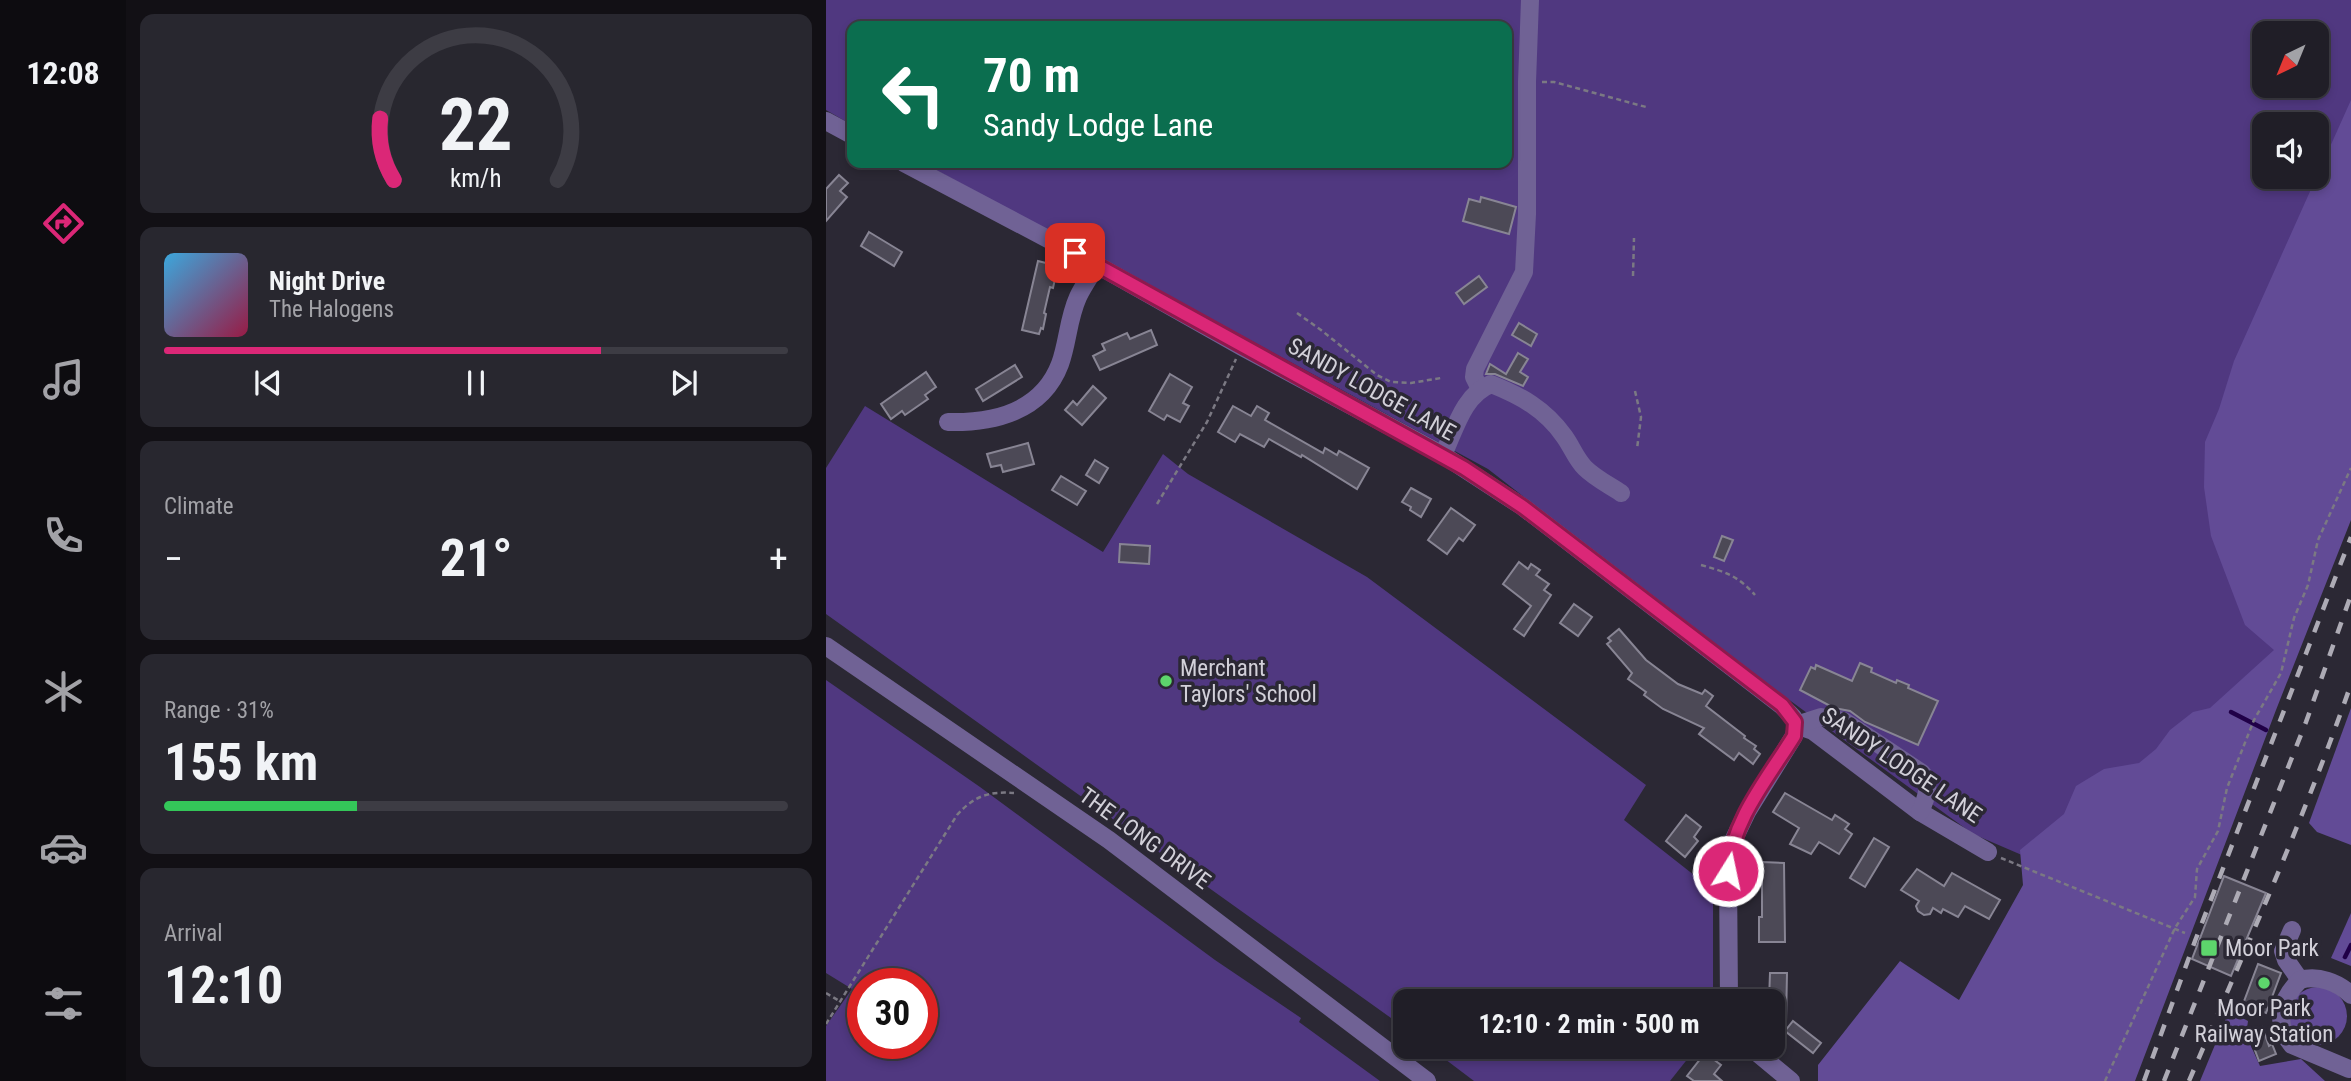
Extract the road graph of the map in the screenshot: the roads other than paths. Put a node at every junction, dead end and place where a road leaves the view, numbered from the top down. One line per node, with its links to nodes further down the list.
1 (1530, 0): 6 (street)
2 (826, 121): 3 (street)
3 (847, 132)
4 (913, 168): 5 (street, SANDY LODGE LANE)
5 (1097, 265): 7 (street); 8 (street, SANDY LODGE LANE)
6 (1480, 389): 8 (street); 9 (street)
7 (948, 422)
8 (1443, 455): 11 (street, SANDY LODGE LANE)
9 (1620, 493)
10 (826, 646): 20 (street, THE LONG DRIVE)
11 (1796, 726): 12 (street, SANDY LODGE LANE); 12 (street); 16 (street)
12 (1920, 812): 13 (street, SANDY LODGE LANE)
13 (1990, 853)
14 (2292, 930): 15 (street)
15 (2300, 980): 17 (street); 19 (street)
16 (1729, 989)
17 (2351, 995)
18 (1765, 1059): 21 (street)
19 (2347, 1071)
20 (1427, 1081)
21 (1791, 1081)

